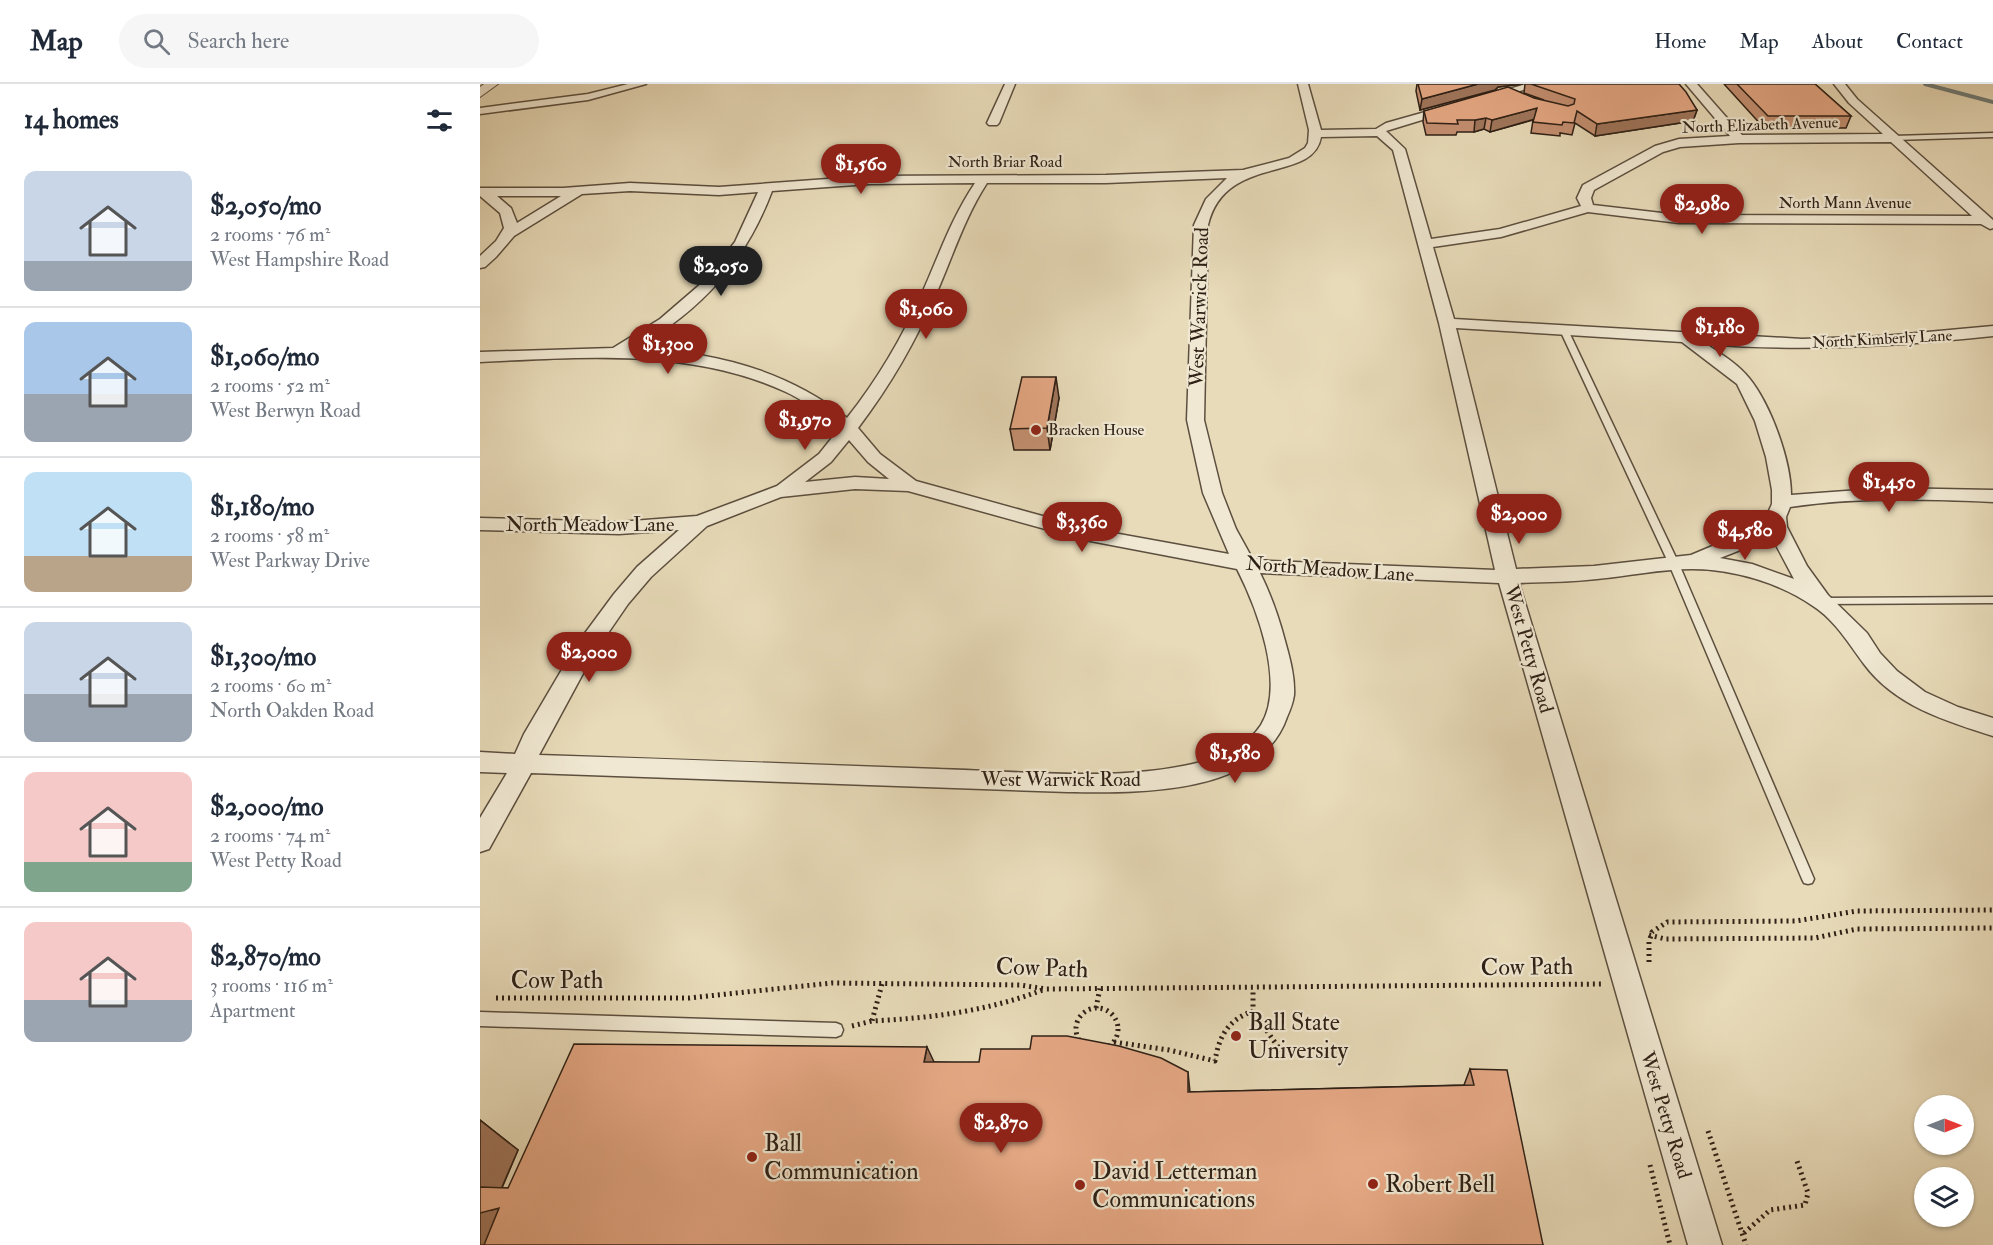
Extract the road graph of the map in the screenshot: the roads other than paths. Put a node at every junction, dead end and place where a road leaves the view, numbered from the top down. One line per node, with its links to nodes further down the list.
1 (492, 84): 10 (street)
2 (653, 84): 9 (street)
3 (1010, 84): 14 (street)
4 (1303, 84): 16 (street)
5 (1488, 84): 11 (street)
6 (1539, 84): 11 (street)
7 (1691, 84): 19 (street)
8 (1839, 84): 18 (street)
9 (636, 86): 13 (street)
10 (480, 93)
11 (1505, 93): 12 (street); 15 (street)
12 (1526, 101)
13 (480, 111)
14 (993, 123)
15 (1380, 132): 16 (street); 28 (street, West Petty Road)
16 (1316, 134): 20 (street, West Warwick Road)
17 (1993, 135): 18 (lane)
18 (1894, 138): 19 (street, North Elizabeth Avenue); 26 (street)
19 (1739, 139): 25 (street, North Elizabeth Avenue)
20 (1242, 174): 21 (street, North Briar Road); 44 (street, West Warwick Road)
21 (984, 179): 22 (street, North Briar Road); 36 (street)
22 (766, 189): 23 (street, North Briar Road); 34 (street)
23 (581, 190): 24 (street, North Briar Road); 27 (street)
24 (482, 192): 27 (street)
25 (1588, 208): 26 (street, North Mann Avenue); 28 (street, North Mann Avenue)
26 (1988, 224)
27 (510, 233): 29 (street)
28 (1424, 244): 30 (street, West Petty Road)
29 (480, 264)
30 (1447, 323): 31 (street, North Kimberly Lane); 45 (street, West Petty Road)
31 (1564, 330): 33 (street, North Kimberly Lane); 43 (lane)
32 (1993, 332): 33 (street, North Kimberly Lane)
33 (1688, 339): 40 (street)
34 (616, 353): 35 (street); 36 (street)
35 (480, 357)
36 (849, 428): 37 (street); 38 (street)
37 (909, 485): 38 (street, North Meadow Lane); 44 (street, North Meadow Lane)
38 (777, 492): 41 (street, North Meadow Lane)
39 (1993, 496): 40 (street)
40 (1779, 510): 43 (street); 47 (street)
41 (699, 522): 42 (street, North Meadow Lane); 50 (street)
42 (480, 524)
43 (1683, 563): 45 (street, North Meadow Lane); 47 (street); 52 (lane)
44 (1247, 565): 45 (street, North Meadow Lane); 50 (street, West Warwick Road)
45 (1507, 576): 55 (street, West Petty Road)
46 (1993, 600): 47 (lane)
47 (1822, 601): 48 (street)
48 (1993, 727)
49 (480, 762): 50 (street, West Warwick Road)
50 (524, 762): 51 (street)
51 (480, 841)
52 (1808, 879)
53 (480, 1019): 54 (lane)
54 (836, 1030)
55 (1705, 1245)

